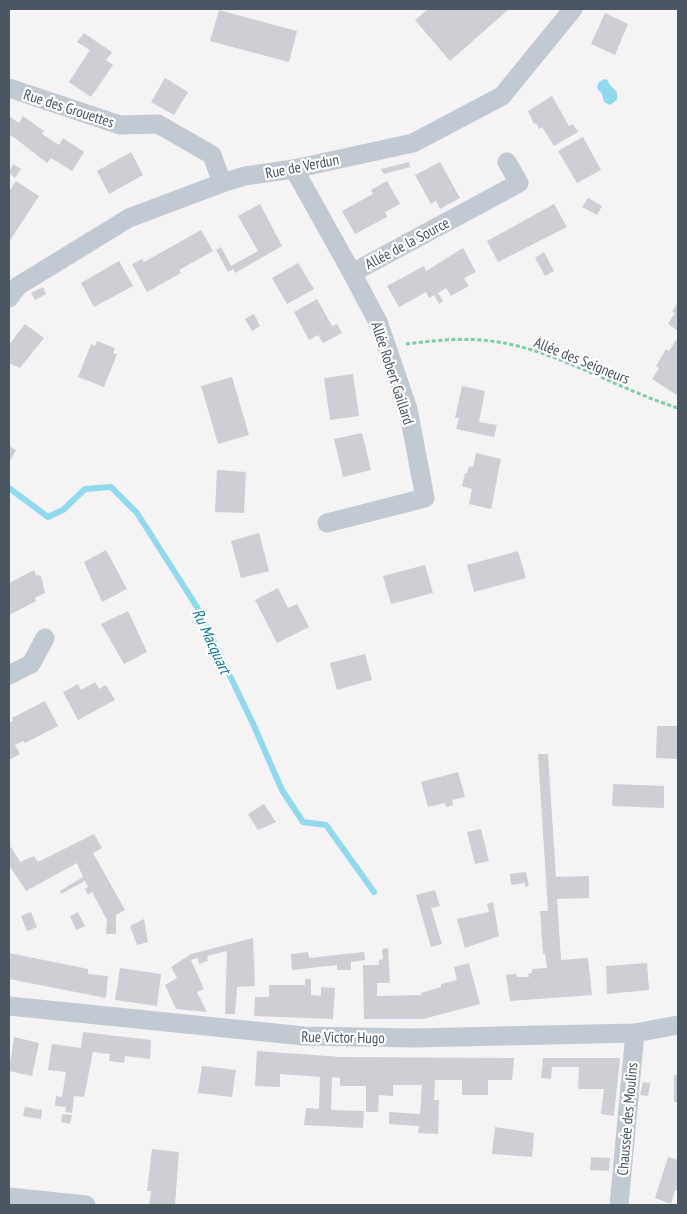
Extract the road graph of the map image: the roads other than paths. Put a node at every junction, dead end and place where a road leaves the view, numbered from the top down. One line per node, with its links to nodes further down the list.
1 (573, 9): 4 (street, Rue de Verdun)
2 (9, 88): 5 (street, Rue des Grouettes)
3 (507, 162): 6 (street, Allée de la Source)
4 (294, 169): 5 (street, Rue de Verdun); 6 (street, Allée de la Source)
5 (222, 183): 7 (street, Rue de Verdun)
6 (352, 273): 8 (street, Allée Robert Gaillard)
7 (9, 298)
8 (327, 523)
9 (45, 638): 10 (street)
10 (9, 675)
11 (9, 1006): 13 (street, Rue Victor Hugo)
12 (678, 1025): 13 (street, Rue Victor Hugo)
13 (635, 1032): 16 (street, Chaussée des Moulins)
14 (9, 1197): 15 (street)
15 (86, 1205)
16 (619, 1205)

